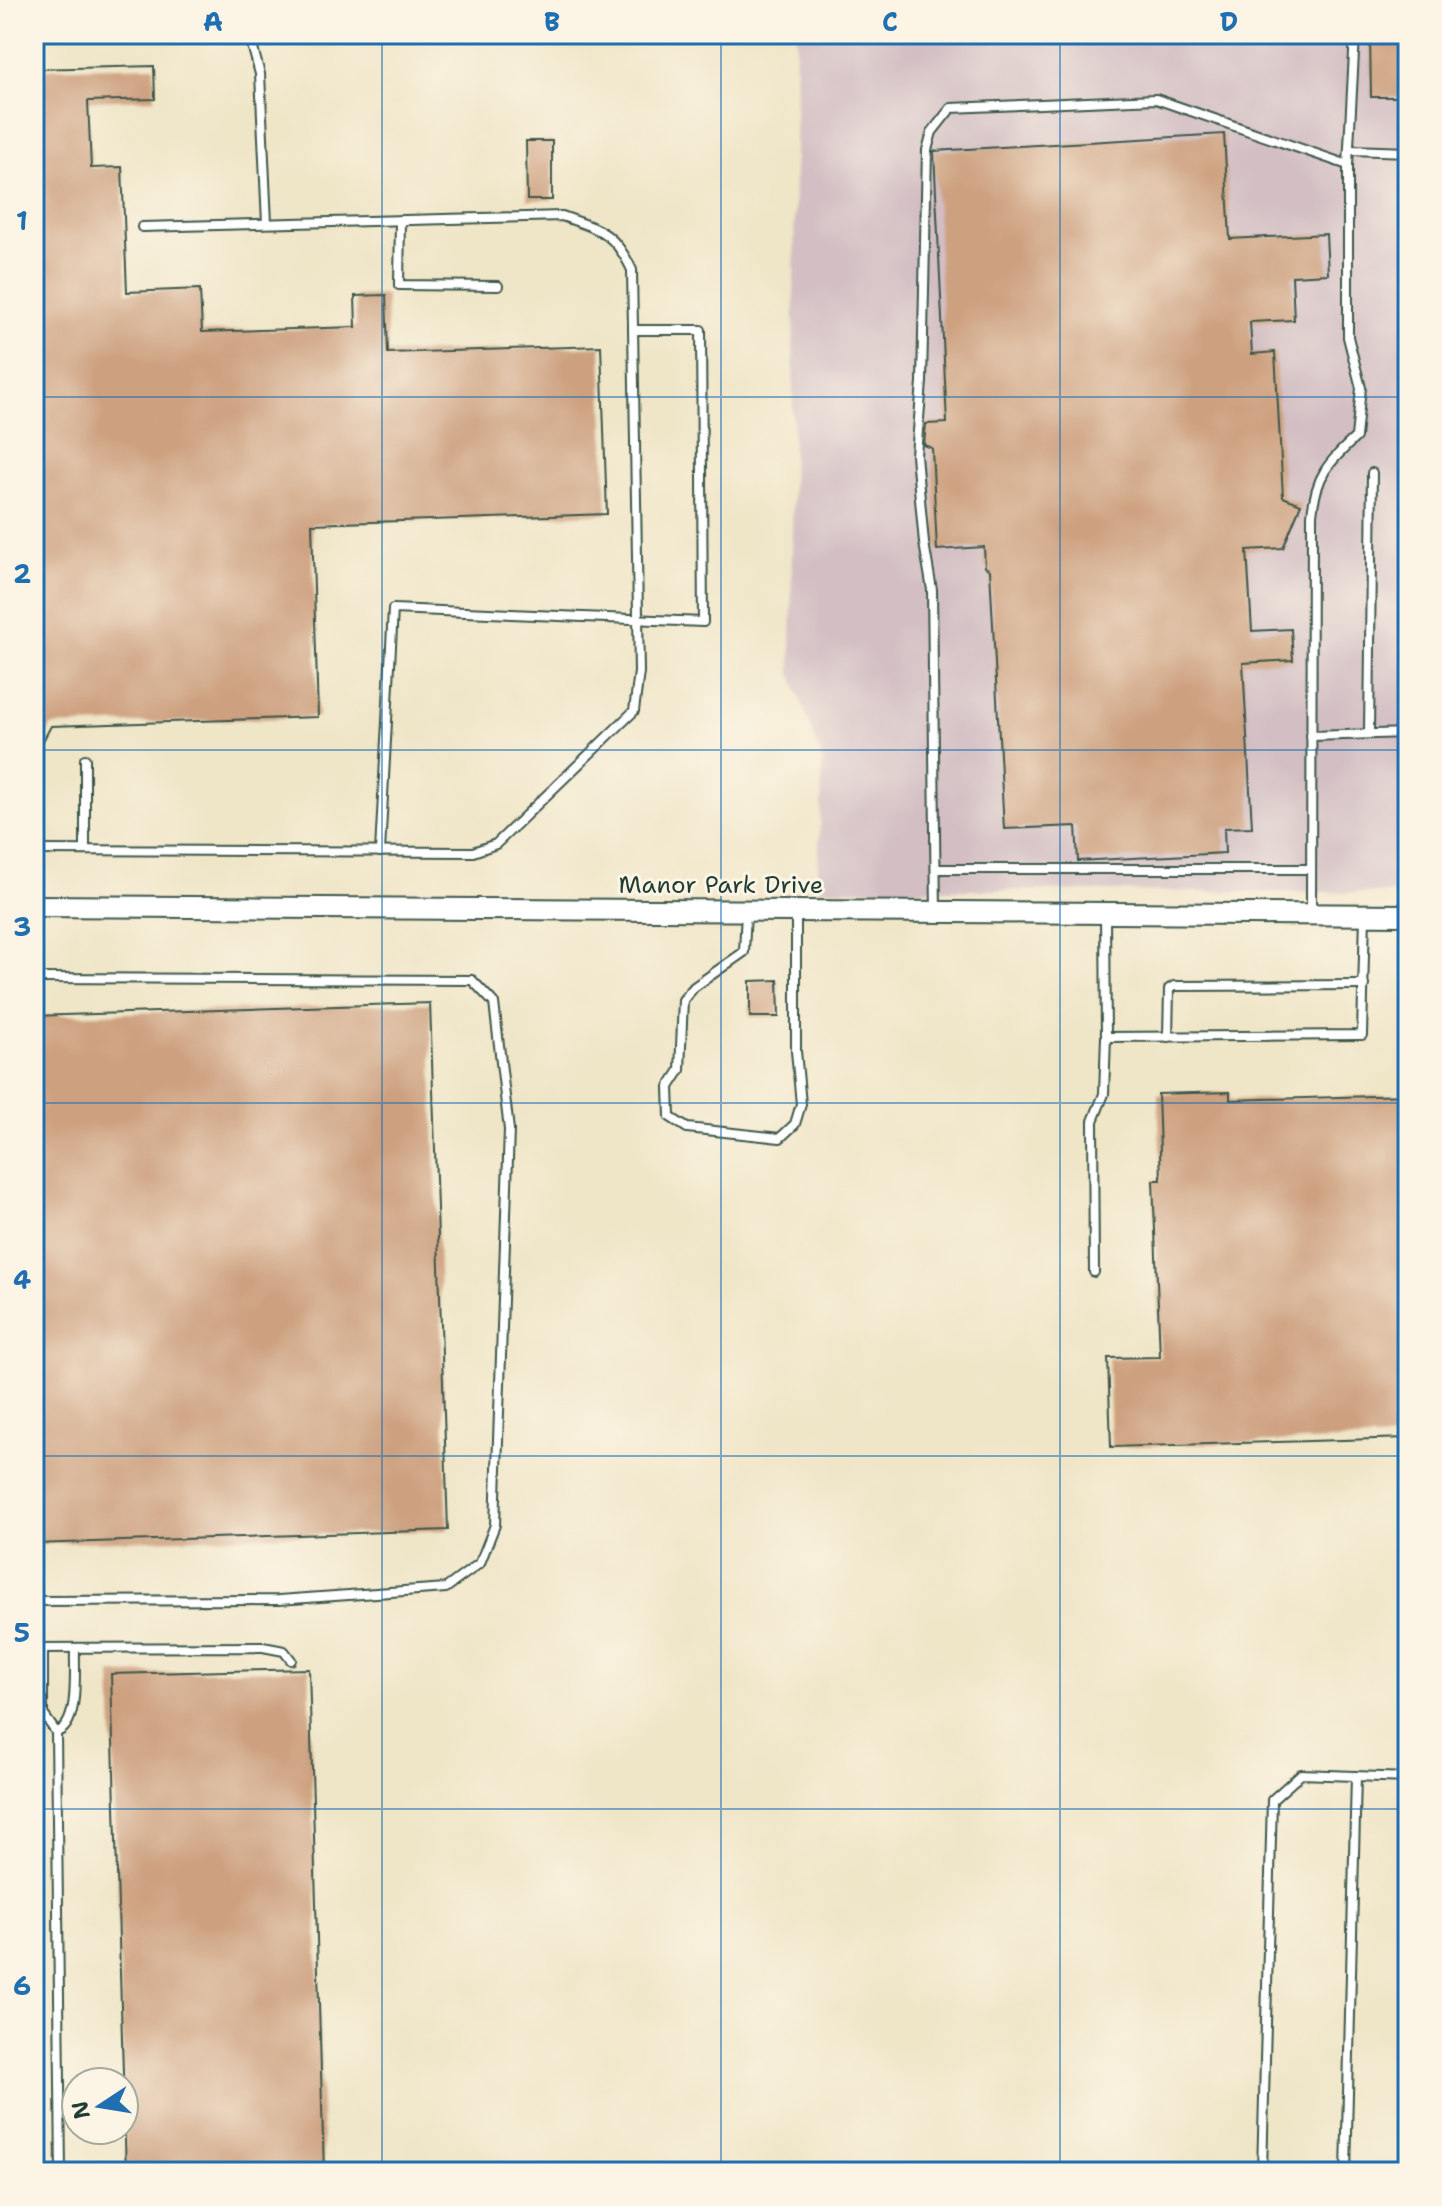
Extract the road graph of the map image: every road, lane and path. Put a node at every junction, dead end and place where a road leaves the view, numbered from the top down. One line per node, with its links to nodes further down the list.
1 (249, 34): 7 (lane)
2 (1355, 34): 3 (lane)
3 (1351, 150): 4 (lane); 5 (lane)
4 (1408, 152)
5 (1348, 165): 15 (lane); 20 (lane)
6 (400, 220): 7 (lane); 9 (lane); 10 (lane)
7 (267, 223): 8 (lane)
8 (142, 227)
9 (498, 286)
10 (633, 330): 12 (lane); 12 (lane)
11 (1372, 473): 13 (lane)
12 (638, 620): 19 (lane); 19 (lane)
13 (1369, 733): 14 (lane); 15 (lane)
14 (1408, 733)
15 (1311, 736): 21 (lane)
16 (85, 759): 18 (lane)
17 (34, 850): 18 (lane)
18 (85, 850): 19 (lane)
19 (380, 852)
20 (936, 869): 21 (lane); 25 (lane)
21 (1311, 869): 27 (lane)
22 (34, 906): 23 (street, Manor Park Drive)
23 (746, 911): 24 (street, Manor Park Drive); 24 (lane)
24 (796, 911): 25 (street, Manor Park Drive)
25 (936, 912): 26 (street, Manor Park Drive)
26 (1105, 913): 27 (street, Manor Park Drive); 32 (lane)
27 (1311, 914): 28 (street, Manor Park Drive)
28 (1365, 914): 29 (street, Manor Park Drive); 31 (lane)
29 (1408, 915)
30 (34, 978): 35 (lane)
31 (1364, 985): 33 (lane); 33 (lane)
32 (1106, 1037): 33 (lane); 34 (lane)
33 (1168, 1037)
34 (1094, 1272)
35 (34, 1601)
36 (38, 1648): 37 (lane); 39 (lane)
37 (75, 1649): 38 (lane); 39 (lane)
38 (291, 1660)
39 (56, 1732): 42 (lane)
40 (1356, 1776): 41 (lane); 43 (lane); 44 (lane)
41 (1408, 1778)
42 (61, 2172)
43 (1262, 2172)
44 (1346, 2172)

